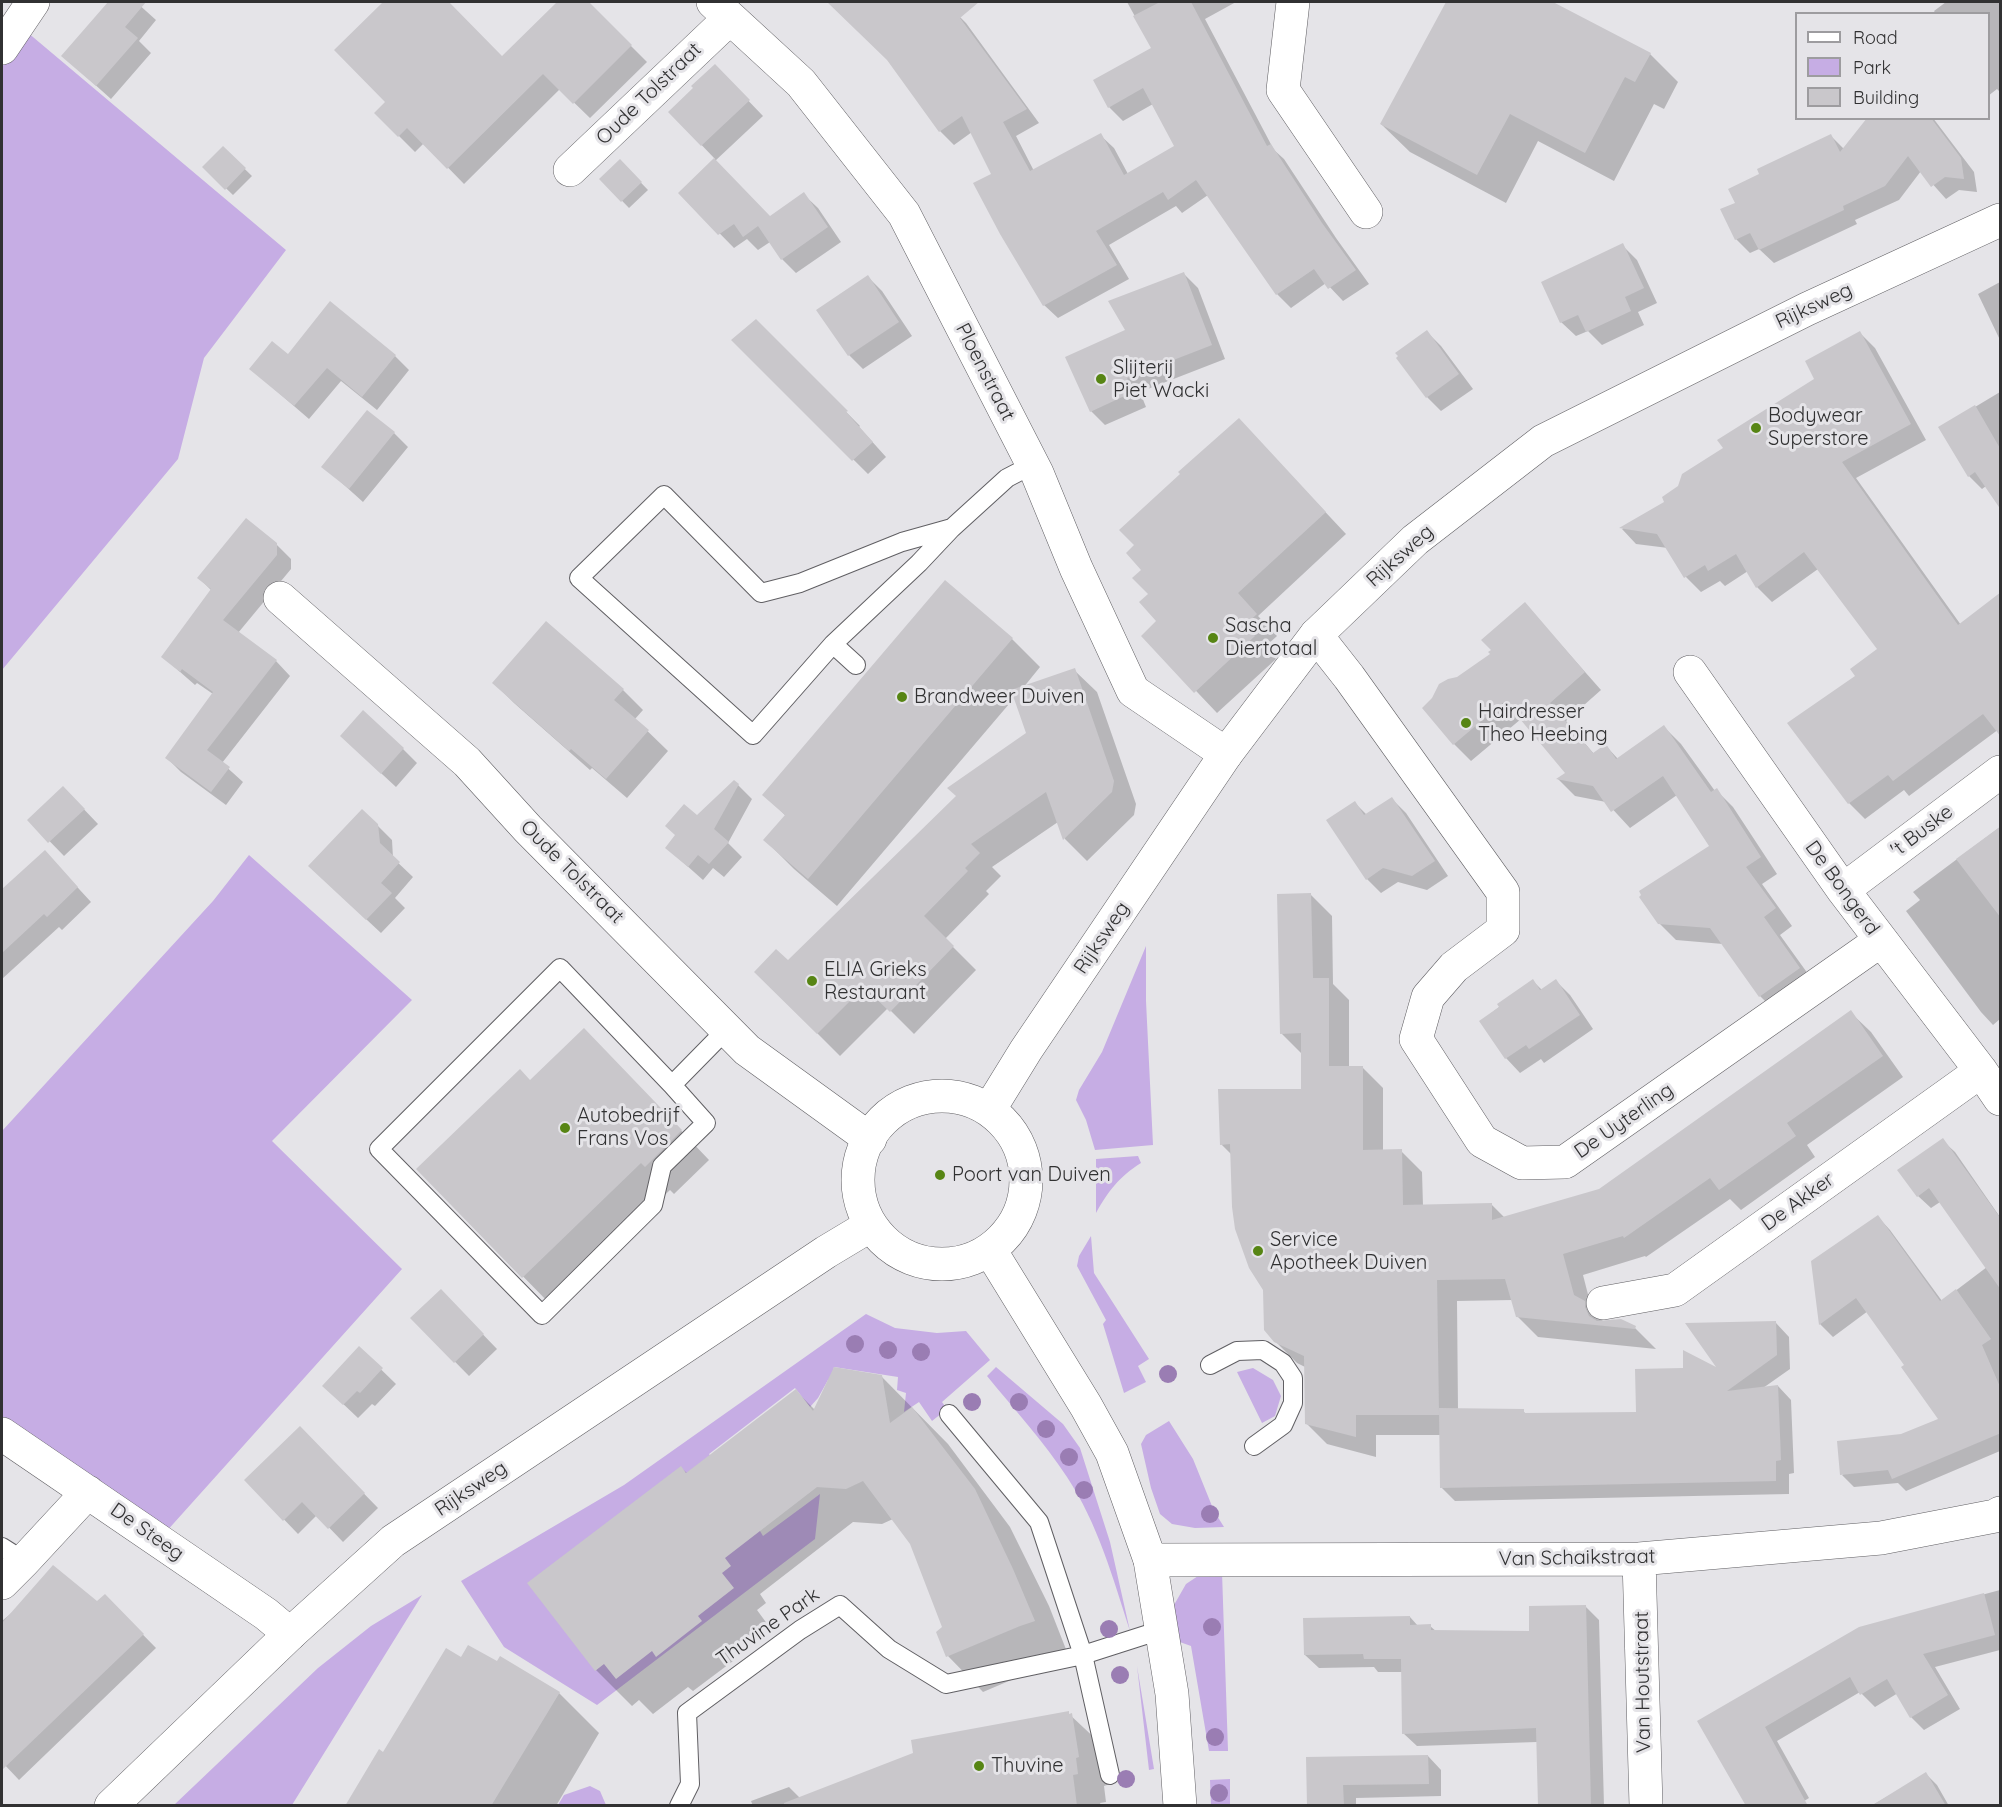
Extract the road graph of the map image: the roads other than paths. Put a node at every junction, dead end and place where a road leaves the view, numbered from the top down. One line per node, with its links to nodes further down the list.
1 (33, 2): 4 (street)
2 (1293, 2): 6 (street)
3 (721, 10): 5 (street, Oude Tolstraat); 8 (street, Ploenstraat)
4 (2, 48)
5 (570, 170)
6 (1366, 212)
7 (2001, 220): 11 (street, Rijksweg)
8 (1032, 465): 9 (lane); 15 (street, Ploenstraat)
9 (952, 528): 12 (lane); 12 (lane)
10 (280, 598): 19 (street, Oude Tolstraat)
11 (1316, 635): 15 (street, Rijksweg); 18 (street, De Uyterling)
12 (833, 644): 13 (lane)
13 (856, 665)
14 (1690, 672): 17 (street, De Bongerd)
15 (1226, 754): 23 (street, Rijksweg)
16 (2001, 772): 17 (street, 't Buske)
17 (1843, 890): 18 (street, De Bongerd)
18 (1880, 940): 20 (street, De Bongerd)
19 (727, 1029): 21 (lane); 24 (street, Oude Tolstraat)
20 (1981, 1071): 22 (street, De Bongerd); 27 (street, De Akker)
21 (672, 1085): 21 (lane)
22 (2001, 1100)
23 (989, 1110): 24 (street); 26 (street)
24 (870, 1139): 25 (street)
25 (871, 1225): 26 (street); 38 (street, Rijksweg)
26 (990, 1250): 35 (street)
27 (1603, 1303)
28 (1210, 1365): 31 (lane)
29 (949, 1414): 39 (lane)
30 (2, 1434): 32 (street, De Steeg)
31 (1254, 1446)
32 (88, 1492): 36 (street); 38 (street, De Steeg)
33 (2001, 1513): 34 (street, Van Schaikstraat)
34 (1640, 1558): 35 (street, Van Schaikstraat); 44 (street, Van Houtstraat)
35 (1150, 1560): 37 (street)
36 (9, 1564)
37 (1161, 1630): 39 (lane, Thuvine Park); 43 (street)
38 (290, 1634): 41 (street, Rijksweg)
39 (1083, 1655): 40 (lane); 42 (lane, Thuvine Park)
40 (1110, 1775)
41 (111, 1806)
42 (679, 1806)
43 (1180, 1806)
44 (1646, 1806)

